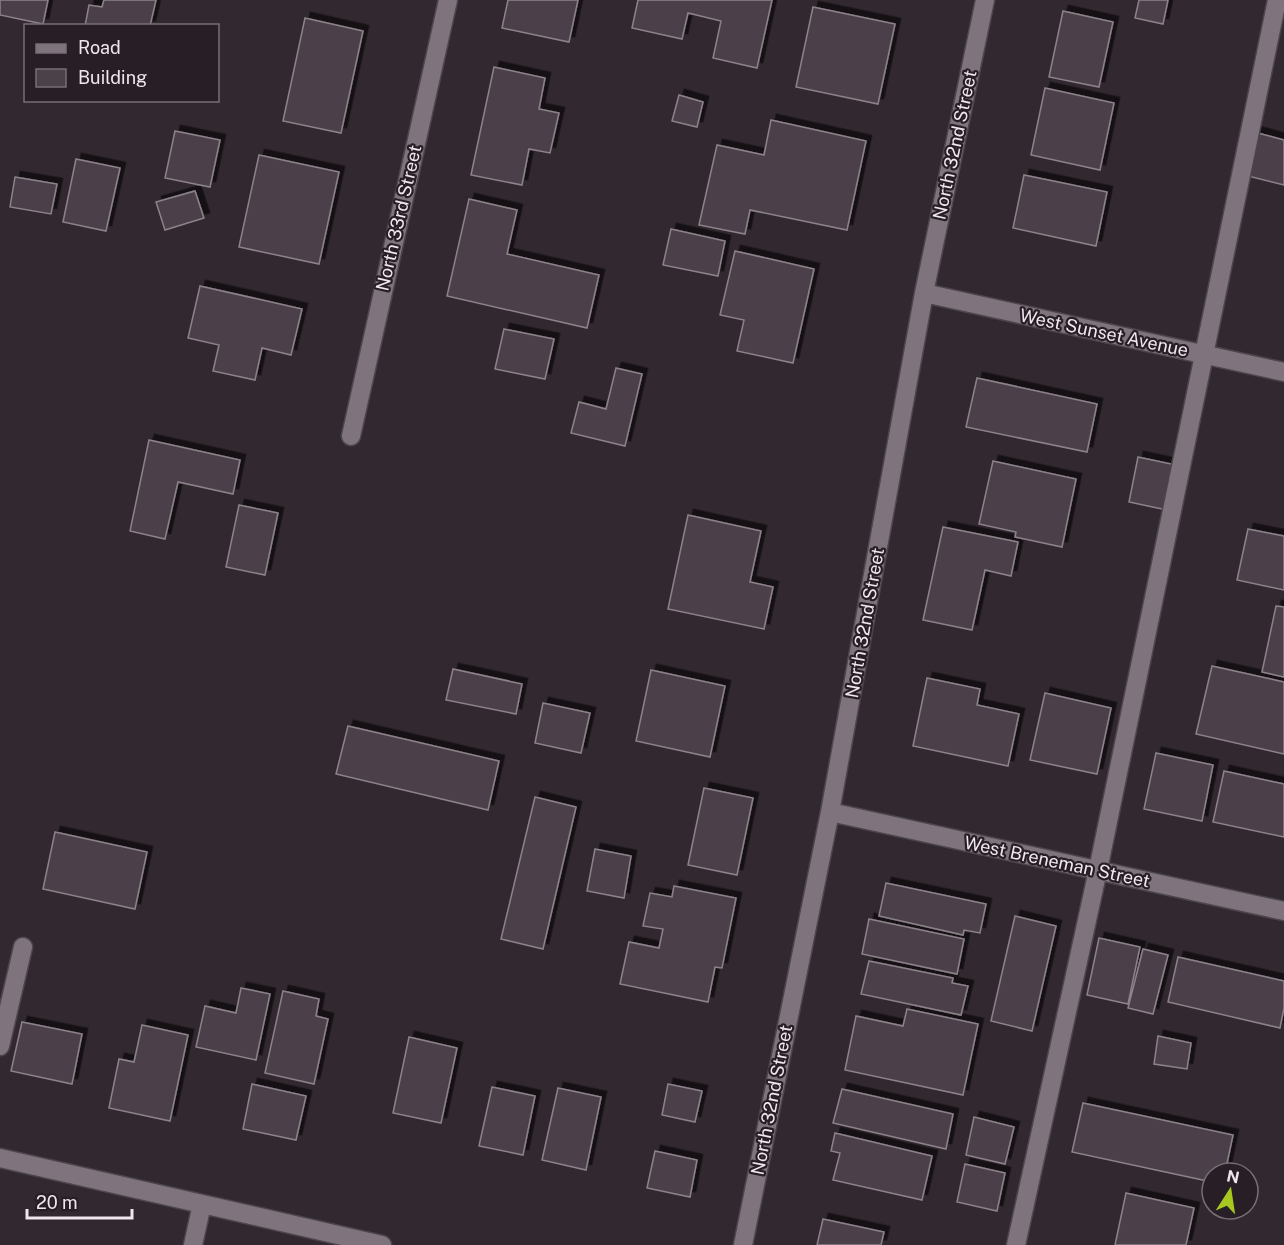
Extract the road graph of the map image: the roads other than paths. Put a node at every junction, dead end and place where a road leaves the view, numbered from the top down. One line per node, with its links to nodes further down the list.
1 (448, 0): 7 (street, North 33rd Street)
2 (985, 0): 4 (street, North 32nd Street)
3 (1277, 0): 5 (street)
4 (924, 293): 5 (street, West Sunset Avenue); 8 (street, North 32nd Street)
5 (1205, 355): 6 (street, West Sunset Avenue); 9 (street)
6 (1284, 372)
7 (351, 436)
8 (830, 812): 9 (street, West Breneman Street); 17 (street, North 32nd Street)
9 (1098, 870): 10 (street, West Breneman Street); 18 (street)
10 (1284, 911)
11 (23, 947): 12 (street)
12 (0, 1046)
13 (0, 1158): 14 (street)
14 (202, 1204): 15 (street); 16 (street)
15 (193, 1245)
16 (382, 1245)
17 (743, 1245)
18 (1016, 1245)

